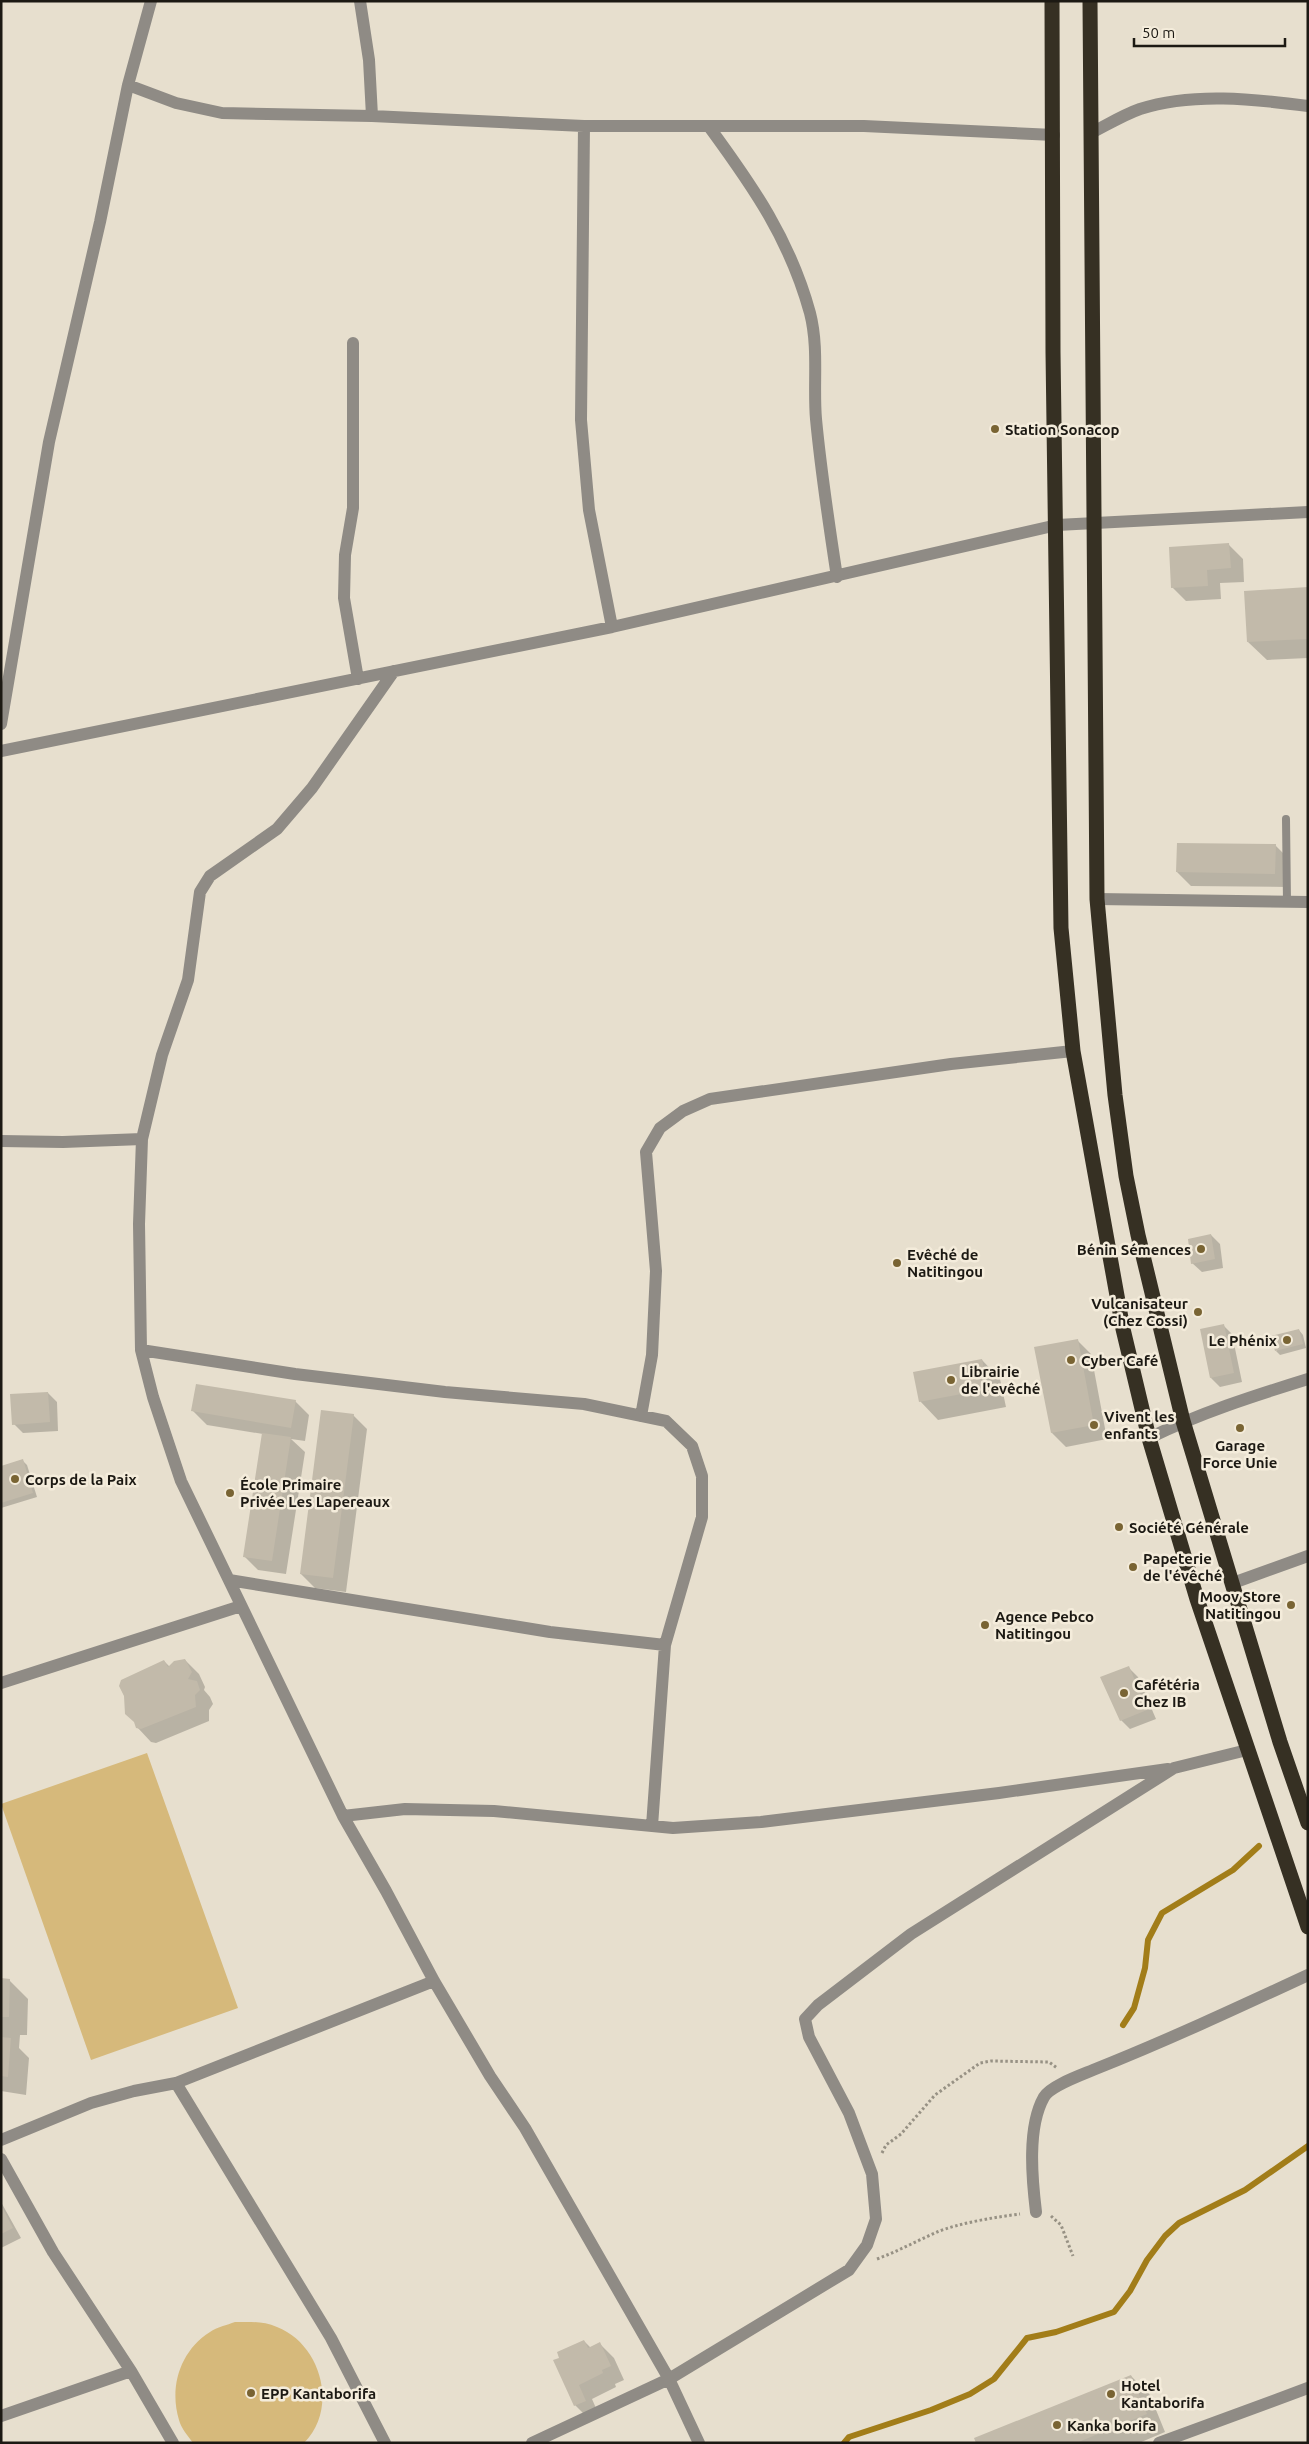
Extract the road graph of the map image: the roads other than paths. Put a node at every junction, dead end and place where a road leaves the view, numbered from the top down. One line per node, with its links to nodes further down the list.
1 (152, 1): 5 (street)
2 (360, 1): 7 (street)
3 (1052, 1): 11 (highway)
4 (1090, 1): 10 (highway)
5 (128, 85): 7 (street); 20 (street)
6 (1308, 106): 10 (street)
7 (372, 116): 8 (street)
8 (584, 126): 9 (street); 17 (street)
9 (710, 128): 11 (street); 16 (street)
10 (1091, 132): 14 (highway)
11 (1054, 135): 15 (highway)
12 (353, 343): 19 (street)
13 (1308, 512): 14 (street)
14 (1093, 524): 15 (street); 23 (highway)
15 (1057, 526): 16 (street); 26 (highway)
16 (837, 577): 17 (street)
17 (612, 627): 18 (street)
18 (394, 671): 19 (street); 27 (street)
19 (358, 679): 21 (street)
20 (1, 724)
21 (1, 751)
22 (1286, 819): 24 (lane)
23 (1097, 899): 24 (street); 32 (highway)
24 (1288, 902): 25 (street)
25 (1308, 902)
26 (1074, 1051): 31 (street); 33 (highway)
27 (142, 1139): 28 (street); 29 (street)
28 (1, 1141)
29 (142, 1350): 31 (street); 35 (street)
30 (1308, 1379): 32 (street)
31 (641, 1416): 38 (street)
32 (1183, 1421): 33 (street); 36 (highway)
33 (1149, 1438): 40 (highway)
34 (1308, 1556): 36 (street)
35 (229, 1580): 37 (street); 38 (street)
36 (1233, 1583): 43 (highway)
37 (241, 1606): 39 (street); 42 (street)
38 (665, 1646): 44 (street)
39 (1, 1683)
40 (1248, 1750): 41 (street); 45 (highway)
41 (1174, 1768): 44 (street); 53 (street)
42 (343, 1816): 44 (street); 47 (street)
43 (1308, 1823)
44 (652, 1826)
45 (1308, 1927)
46 (1308, 1975): 51 (street)
47 (434, 1981): 48 (street); 53 (street)
48 (176, 2083): 49 (street); 57 (street)
49 (1, 2140)
50 (1, 2159): 52 (street)
51 (1036, 2212)
52 (131, 2371): 55 (street); 56 (street)
53 (669, 2379): 58 (street); 59 (street)
54 (1308, 2388): 60 (street)
55 (1, 2416)
56 (173, 2443)
57 (385, 2443)
58 (532, 2443)
59 (700, 2443)
60 (1159, 2443)

